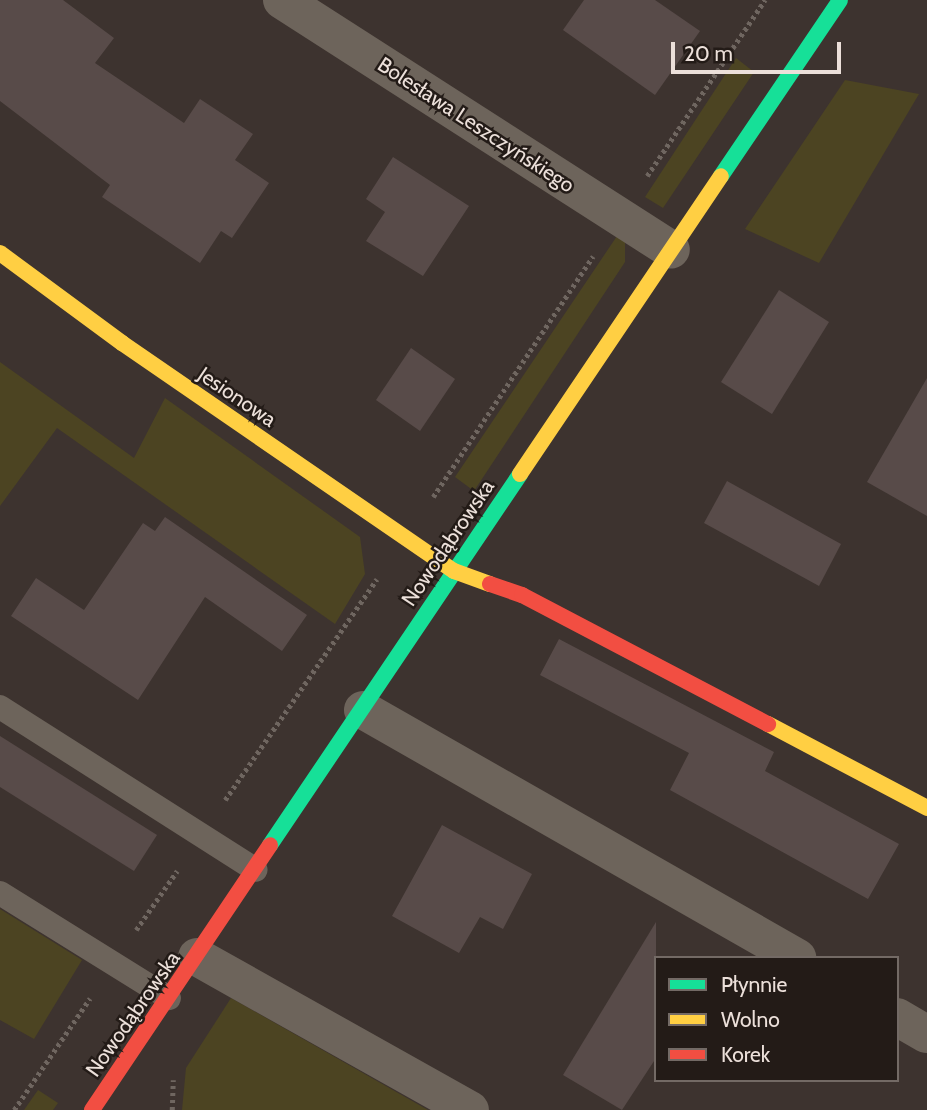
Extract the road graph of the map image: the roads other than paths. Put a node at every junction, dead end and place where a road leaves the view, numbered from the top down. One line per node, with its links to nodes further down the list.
1 (282, 0): 3 (street, Bolesława Leszczyńskiego)
2 (840, 0): 3 (street, Nowodąbrowska)
3 (671, 250): 5 (street, Nowodąbrowska)
4 (0, 253): 5 (street, Jesionowa)
5 (454, 571): 7 (street, Nowodąbrowska); 8 (street, Jesionowa)
6 (0, 707): 9 (lane)
7 (363, 710): 9 (street, Nowodąbrowska); 11 (street)
8 (927, 808)
9 (256, 870): 12 (street, Nowodąbrowska)
10 (0, 893): 13 (lane)
11 (794, 956)
12 (197, 957): 13 (street, Nowodąbrowska); 17 (street)
13 (169, 998): 16 (street, Nowodąbrowska)
14 (899, 1018): 15 (street)
15 (927, 1034)
16 (92, 1110)
17 (470, 1110)

